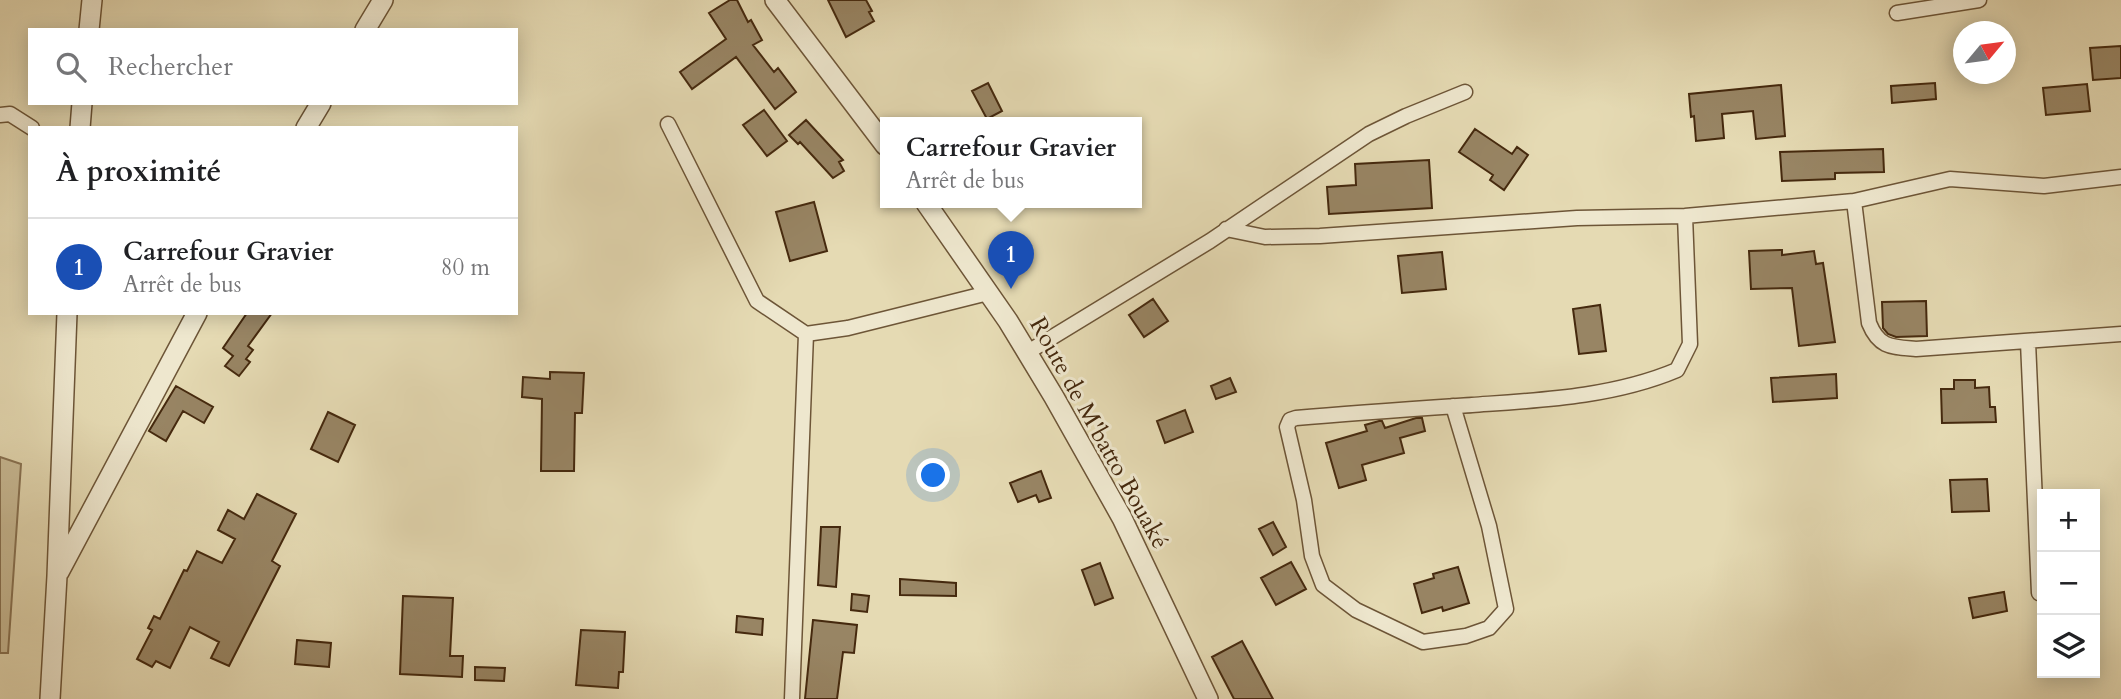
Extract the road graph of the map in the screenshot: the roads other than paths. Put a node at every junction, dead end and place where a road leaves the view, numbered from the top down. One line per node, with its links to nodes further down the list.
1 (92, 0): 6 (street)
2 (383, 0): 7 (street)
3 (775, 0): 16 (street)
4 (1979, 0): 5 (street)
5 (1897, 13)
6 (89, 28)
7 (366, 28)
8 (1465, 93): 21 (street)
9 (82, 105): 14 (street)
10 (320, 105): 15 (street)
11 (0, 115): 13 (street)
12 (668, 124): 25 (street)
13 (30, 126)
14 (80, 126)
15 (307, 126)
16 (880, 138)
17 (2121, 177): 18 (street)
18 (1854, 201): 20 (street); 27 (street)
19 (929, 208): 22 (street, Route de M'batto Bouaké)
20 (1685, 216): 21 (street); 29 (street)
21 (1226, 229): 28 (street)
22 (988, 293): 25 (street); 28 (street, Route de M'batto Bouaké)
23 (66, 315): 31 (street)
24 (196, 315): 31 (street)
25 (806, 334): 33 (street)
26 (2121, 334): 27 (street)
27 (2028, 342): 30 (street)
28 (1028, 352): 34 (street, Route de M'batto Bouaké)
29 (1453, 406): 29 (street)
30 (2037, 552)
31 (57, 576): 32 (street)
32 (50, 699)
33 (792, 699)
34 (1208, 699)

